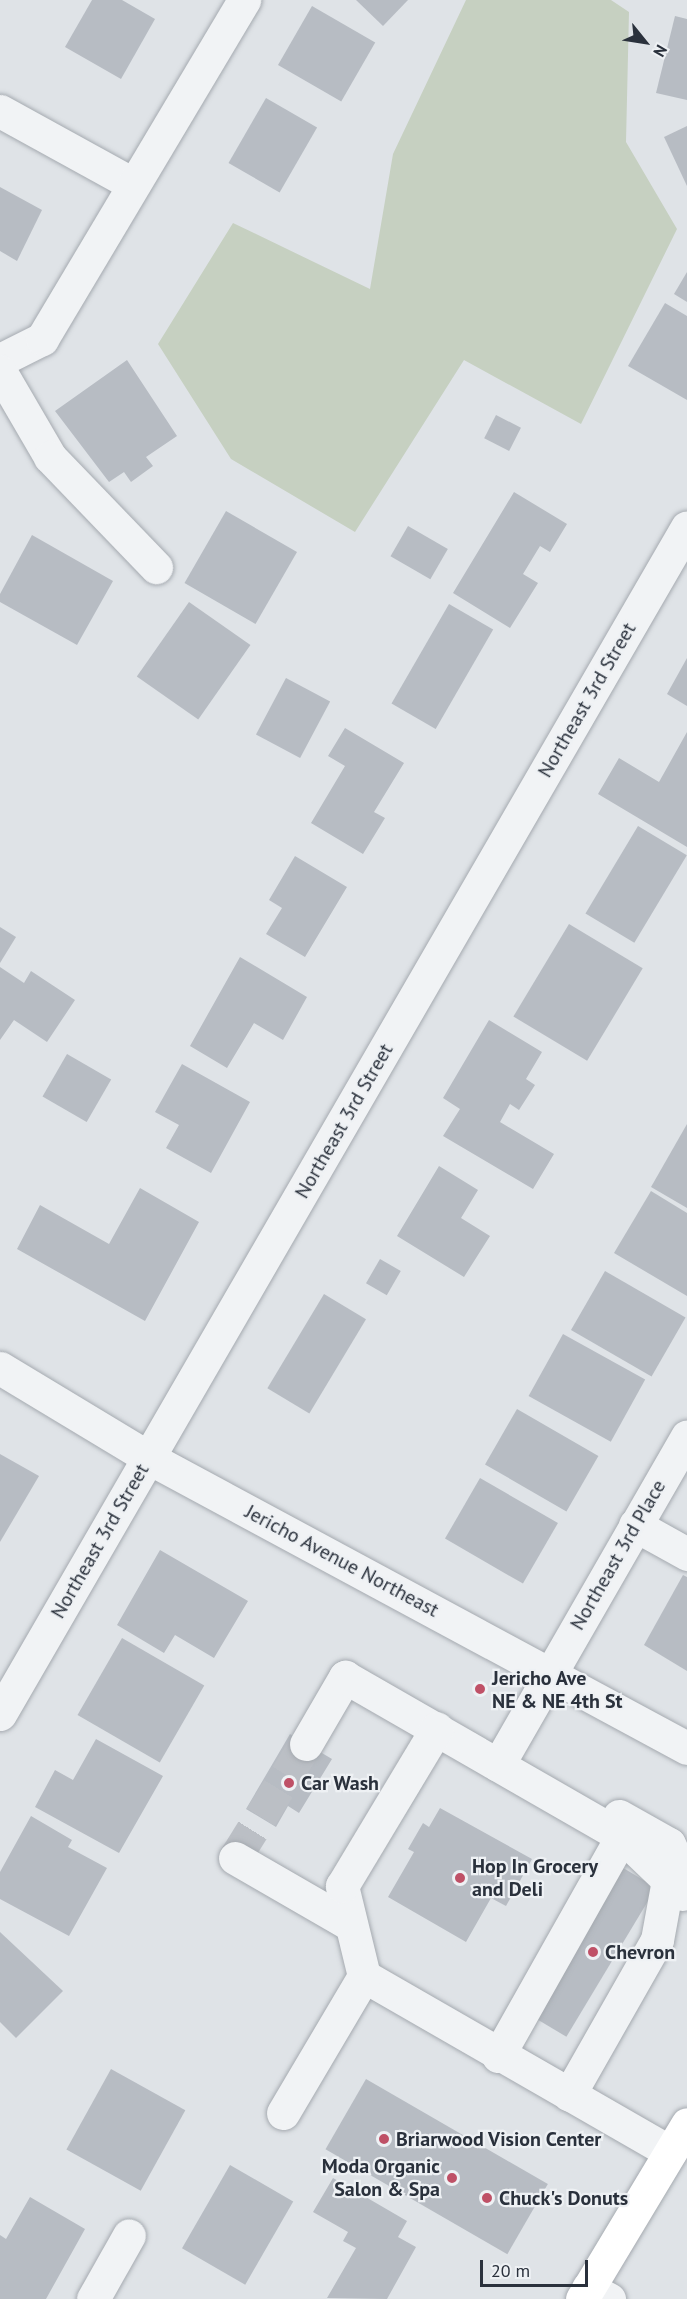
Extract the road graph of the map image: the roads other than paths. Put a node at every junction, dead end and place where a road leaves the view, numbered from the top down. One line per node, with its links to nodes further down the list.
1 (244, 0): 3 (street)
2 (0, 111): 3 (street)
3 (133, 184): 4 (street)
4 (0, 360)
5 (0, 371): 7 (street)
6 (687, 527): 10 (street, Northeast 3rd Street)
7 (156, 567)
8 (0, 1368): 10 (street, Jericho Avenue Northeast)
9 (687, 1436): 11 (street, Northeast 3rd Place)
10 (149, 1458): 13 (street, Jericho Avenue Northeast); 14 (street, Northeast 3rd Street)
11 (635, 1525): 12 (street); 13 (street, Northeast 3rd Place)
12 (687, 1554)
13 (550, 1674): 17 (street, Jericho Avenue Northeast); 18 (street, Northeast 3rd Place)
14 (0, 1714)
15 (437, 1728): 16 (street); 18 (street); 21 (street)
16 (306, 1743)
17 (687, 1748)
18 (501, 1759): 19 (street); 22 (street)
19 (622, 1836): 22 (street); 24 (street)
20 (235, 1858): 21 (street)
21 (351, 1925): 23 (street)
22 (657, 1940): 25 (street)
23 (364, 1976): 24 (street); 26 (street)
24 (498, 2056): 25 (street)
25 (569, 2095): 28 (street)
26 (283, 2113)
27 (687, 2124): 28 (main road)
28 (670, 2152): 30 (main road)
29 (129, 2235): 31 (street)
30 (593, 2295)
31 (93, 2299)

